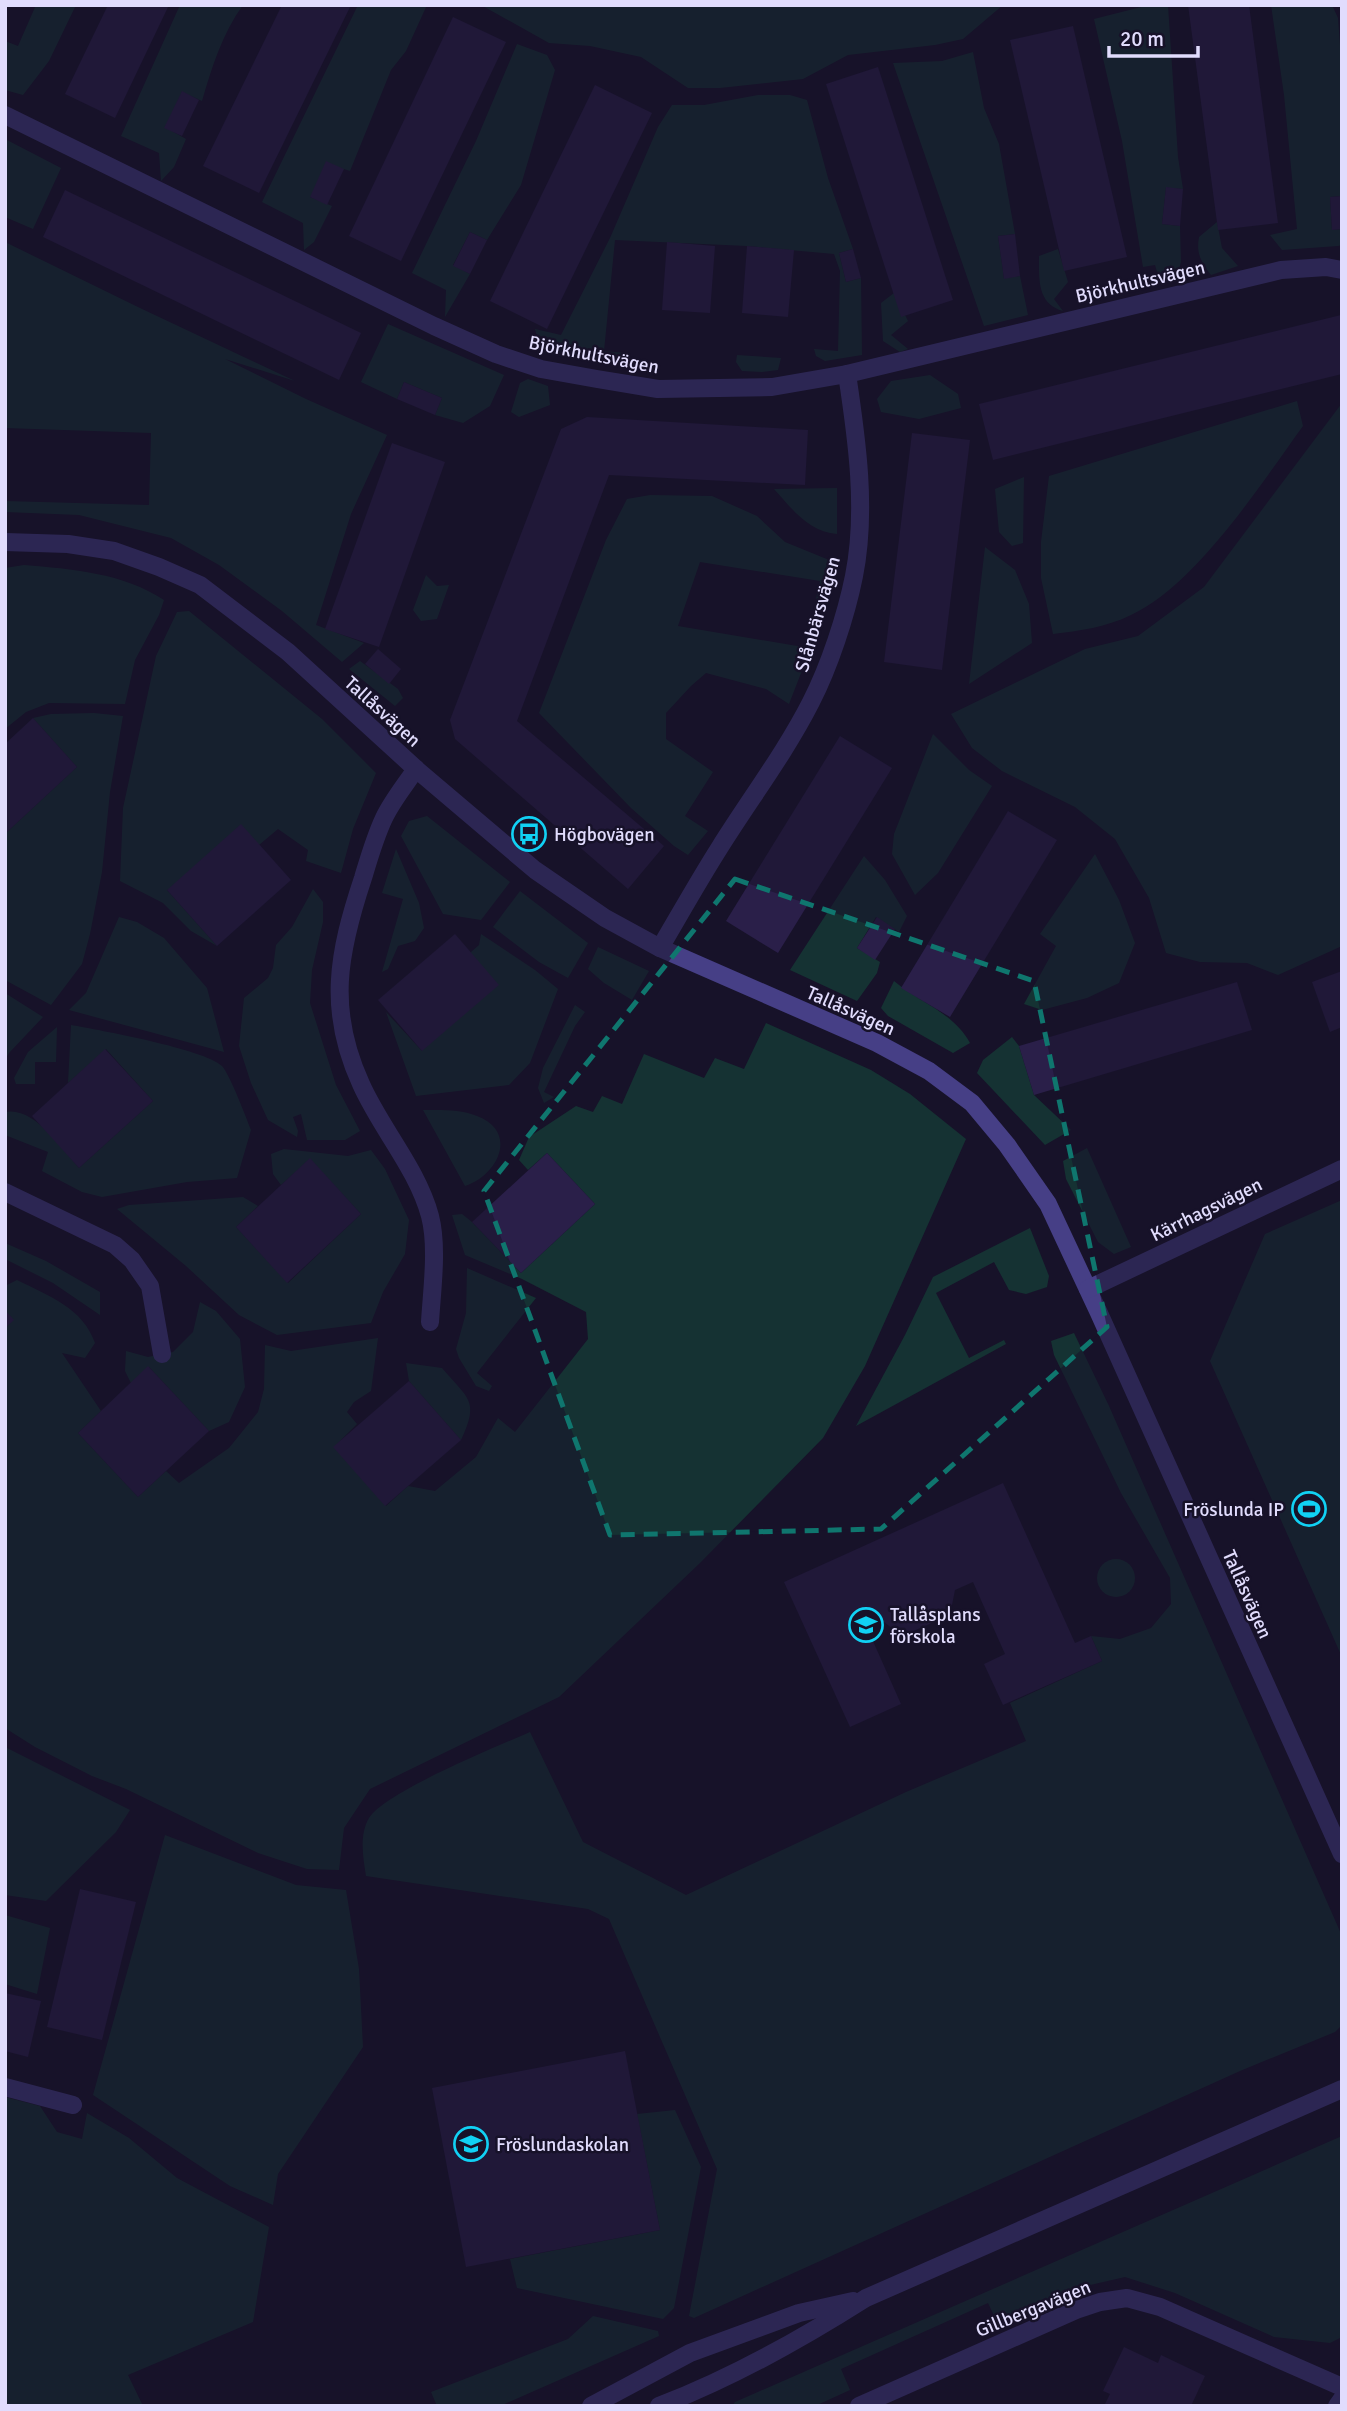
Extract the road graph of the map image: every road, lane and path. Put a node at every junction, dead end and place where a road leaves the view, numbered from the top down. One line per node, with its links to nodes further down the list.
1 (5, 115): 3 (street, Björkhultsvägen)
2 (1342, 270): 3 (street, Björkhultsvägen)
3 (847, 374): 6 (street, Slånbärsvägen)
4 (5, 542): 5 (street, Tallåsvägen)
5 (416, 769): 6 (street, Tallåsvägen); 10 (street)
6 (660, 948): 9 (street, Tallåsvägen)
7 (1342, 1169): 9 (street, Kärrhagsvägen)
8 (5, 1192): 11 (street)
9 (1088, 1289): 12 (street, Tallåsvägen)
10 (430, 1322)
11 (162, 1354)
12 (1342, 1854)
13 (5, 2087): 15 (street)
14 (1342, 2089): 16 (street)
15 (73, 2105)
16 (866, 2298): 19 (street); 20 (street)
17 (1342, 2387): 21 (street, Gillbergavägen)
18 (1342, 2399): 22 (street)
19 (591, 2406)
20 (659, 2406)
21 (859, 2406)
22 (1337, 2406)

